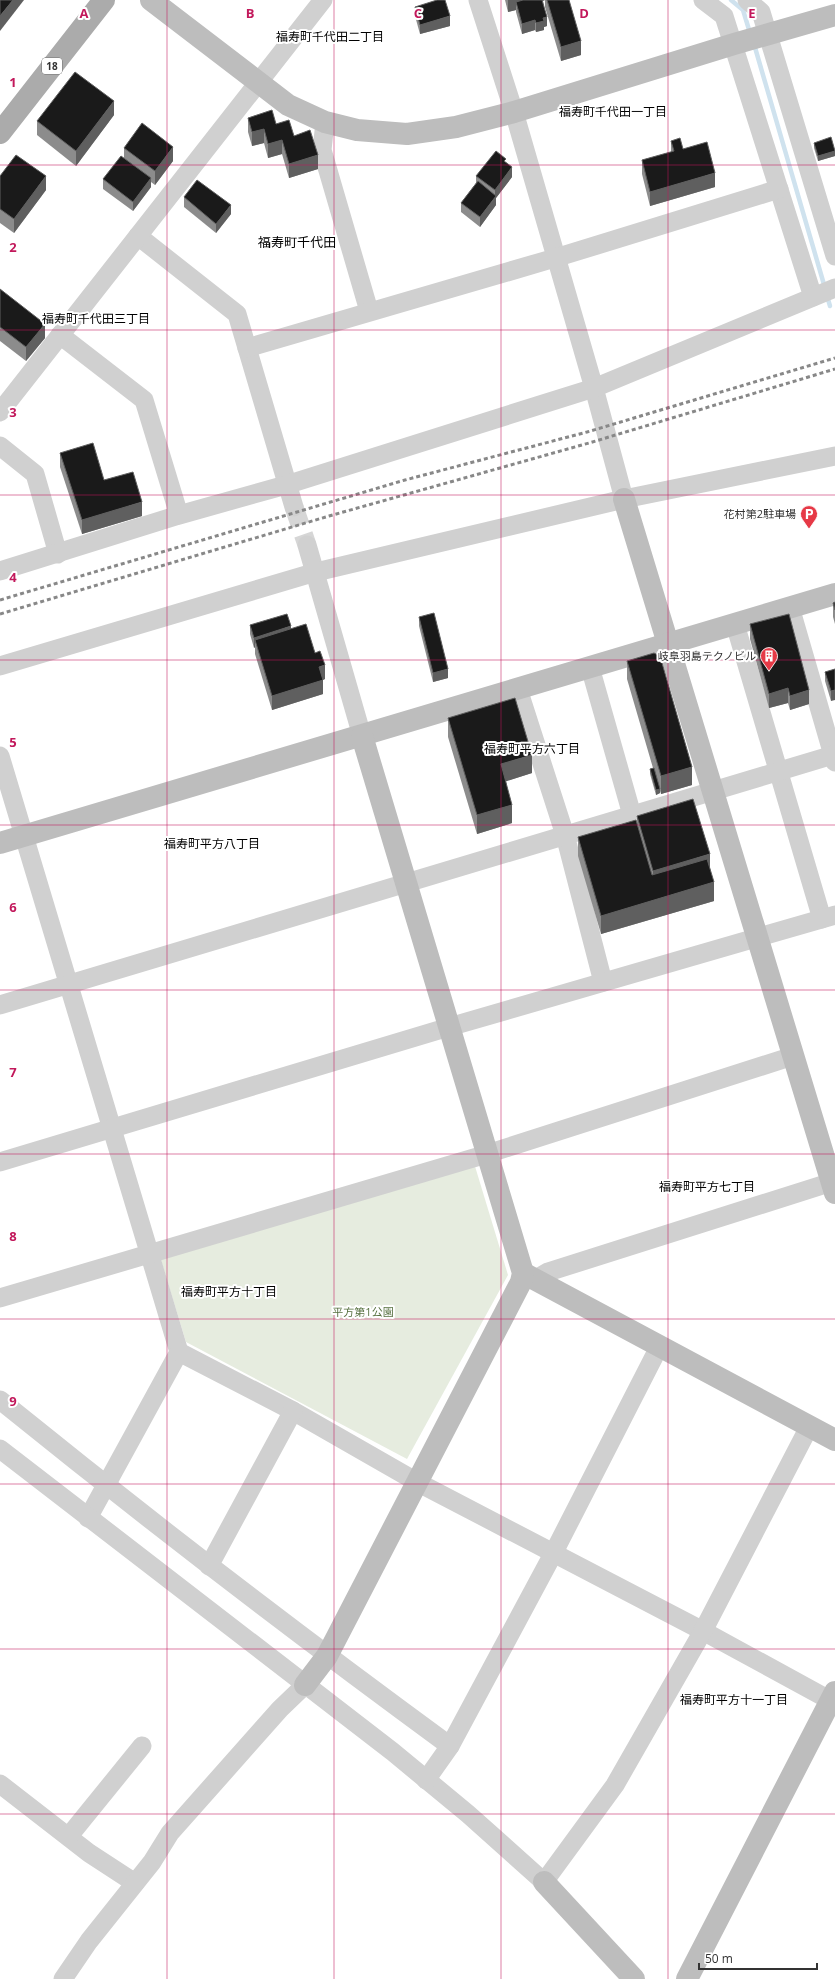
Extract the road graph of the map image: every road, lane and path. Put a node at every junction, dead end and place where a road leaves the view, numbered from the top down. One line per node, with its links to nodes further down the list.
1 (104, 0): 12 (main road, 18)
2 (151, 0): 9 (street)
3 (323, 0): 9 (street)
4 (478, 0): 10 (street)
5 (703, 0): 8 (street)
6 (747, 0): 8 (street)
7 (835, 15): 8 (street)
8 (750, 39): 10 (street); 13 (street); 15 (street)
9 (258, 83): 11 (street); 14 (street)
10 (514, 112): 11 (street); 16 (street)
11 (325, 122): 18 (street)
12 (0, 133)
13 (779, 189): 16 (street); 17 (street)
14 (138, 236): 19 (street); 20 (street)
15 (835, 256)
16 (555, 258): 18 (street); 21 (street)
17 (822, 293): 21 (street)
18 (369, 311): 20 (street)
19 (60, 335): 22 (street); 28 (street)
20 (247, 348): 25 (street)
21 (594, 388): 25 (street); 26 (street)
22 (0, 412)
23 (0, 446): 30 (street)
24 (835, 456): 26 (street)
25 (286, 484): 27 (street); 28 (street)
26 (624, 499): 32 (street); 36 (street)
27 (294, 507)
28 (179, 515): 30 (street)
29 (307, 545): 32 (street)
30 (58, 554): 31 (street)
31 (0, 571)
32 (316, 572): 37 (street); 40 (street)
33 (835, 594): 34 (street)
34 (790, 607): 35 (street); 42 (street)
35 (735, 624): 36 (street); 43 (street)
36 (668, 644): 38 (street); 44 (street)
37 (0, 666)
38 (590, 667): 39 (street); 45 (street)
39 (518, 689): 40 (street); 46 (street)
40 (362, 736): 47 (street); 49 (street)
41 (0, 756): 47 (street)
42 (834, 759): 43 (street)
43 (778, 772): 44 (street); 50 (street)
44 (713, 791): 45 (street); 51 (street)
45 (632, 815): 46 (street)
46 (565, 835): 49 (street); 52 (street)
47 (24, 836): 48 (street); 53 (street)
48 (0, 842)
49 (406, 883): 53 (street); 55 (street)
50 (828, 917): 51 (street)
51 (757, 938): 52 (street); 56 (street)
52 (603, 982): 55 (street)
53 (69, 984): 54 (street); 57 (street)
54 (0, 1005)
55 (449, 1027): 57 (street); 58 (street)
56 (793, 1056): 58 (street); 60 (street)
57 (112, 1129): 59 (street); 61 (street)
58 (487, 1154): 61 (street); 62 (street)
59 (0, 1162)
60 (833, 1188): 62 (street)
61 (150, 1253): 63 (street); 65 (street)
62 (529, 1276): 64 (street); 71 (street)
63 (0, 1298)
64 (659, 1347): 68 (street); 74 (street)
65 (179, 1352): 67 (street); 72 (street)
66 (0, 1400): 72 (street)
67 (293, 1411): 71 (street); 75 (street)
68 (809, 1427): 69 (street); 76 (street)
69 (835, 1440)
70 (0, 1449): 73 (street)
71 (417, 1482): 74 (street); 77 (street)
72 (106, 1485): 73 (street); 75 (street)
73 (88, 1518): 78 (street)
74 (553, 1554): 76 (street); 81 (street)
75 (209, 1566): 77 (street)
76 (703, 1631): 79 (street); 85 (street)
77 (327, 1656): 78 (street); 81 (street)
78 (305, 1685): 82 (street); 86 (street)
79 (834, 1699): 89 (street)
80 (142, 1746): 84 (street)
81 (450, 1746): 82 (street)
82 (426, 1780): 85 (street)
83 (0, 1784): 84 (street)
84 (69, 1836): 86 (street)
85 (544, 1882): 88 (street)
86 (135, 1883): 87 (street)
87 (63, 1979)
88 (634, 1979)
89 (687, 1979)

